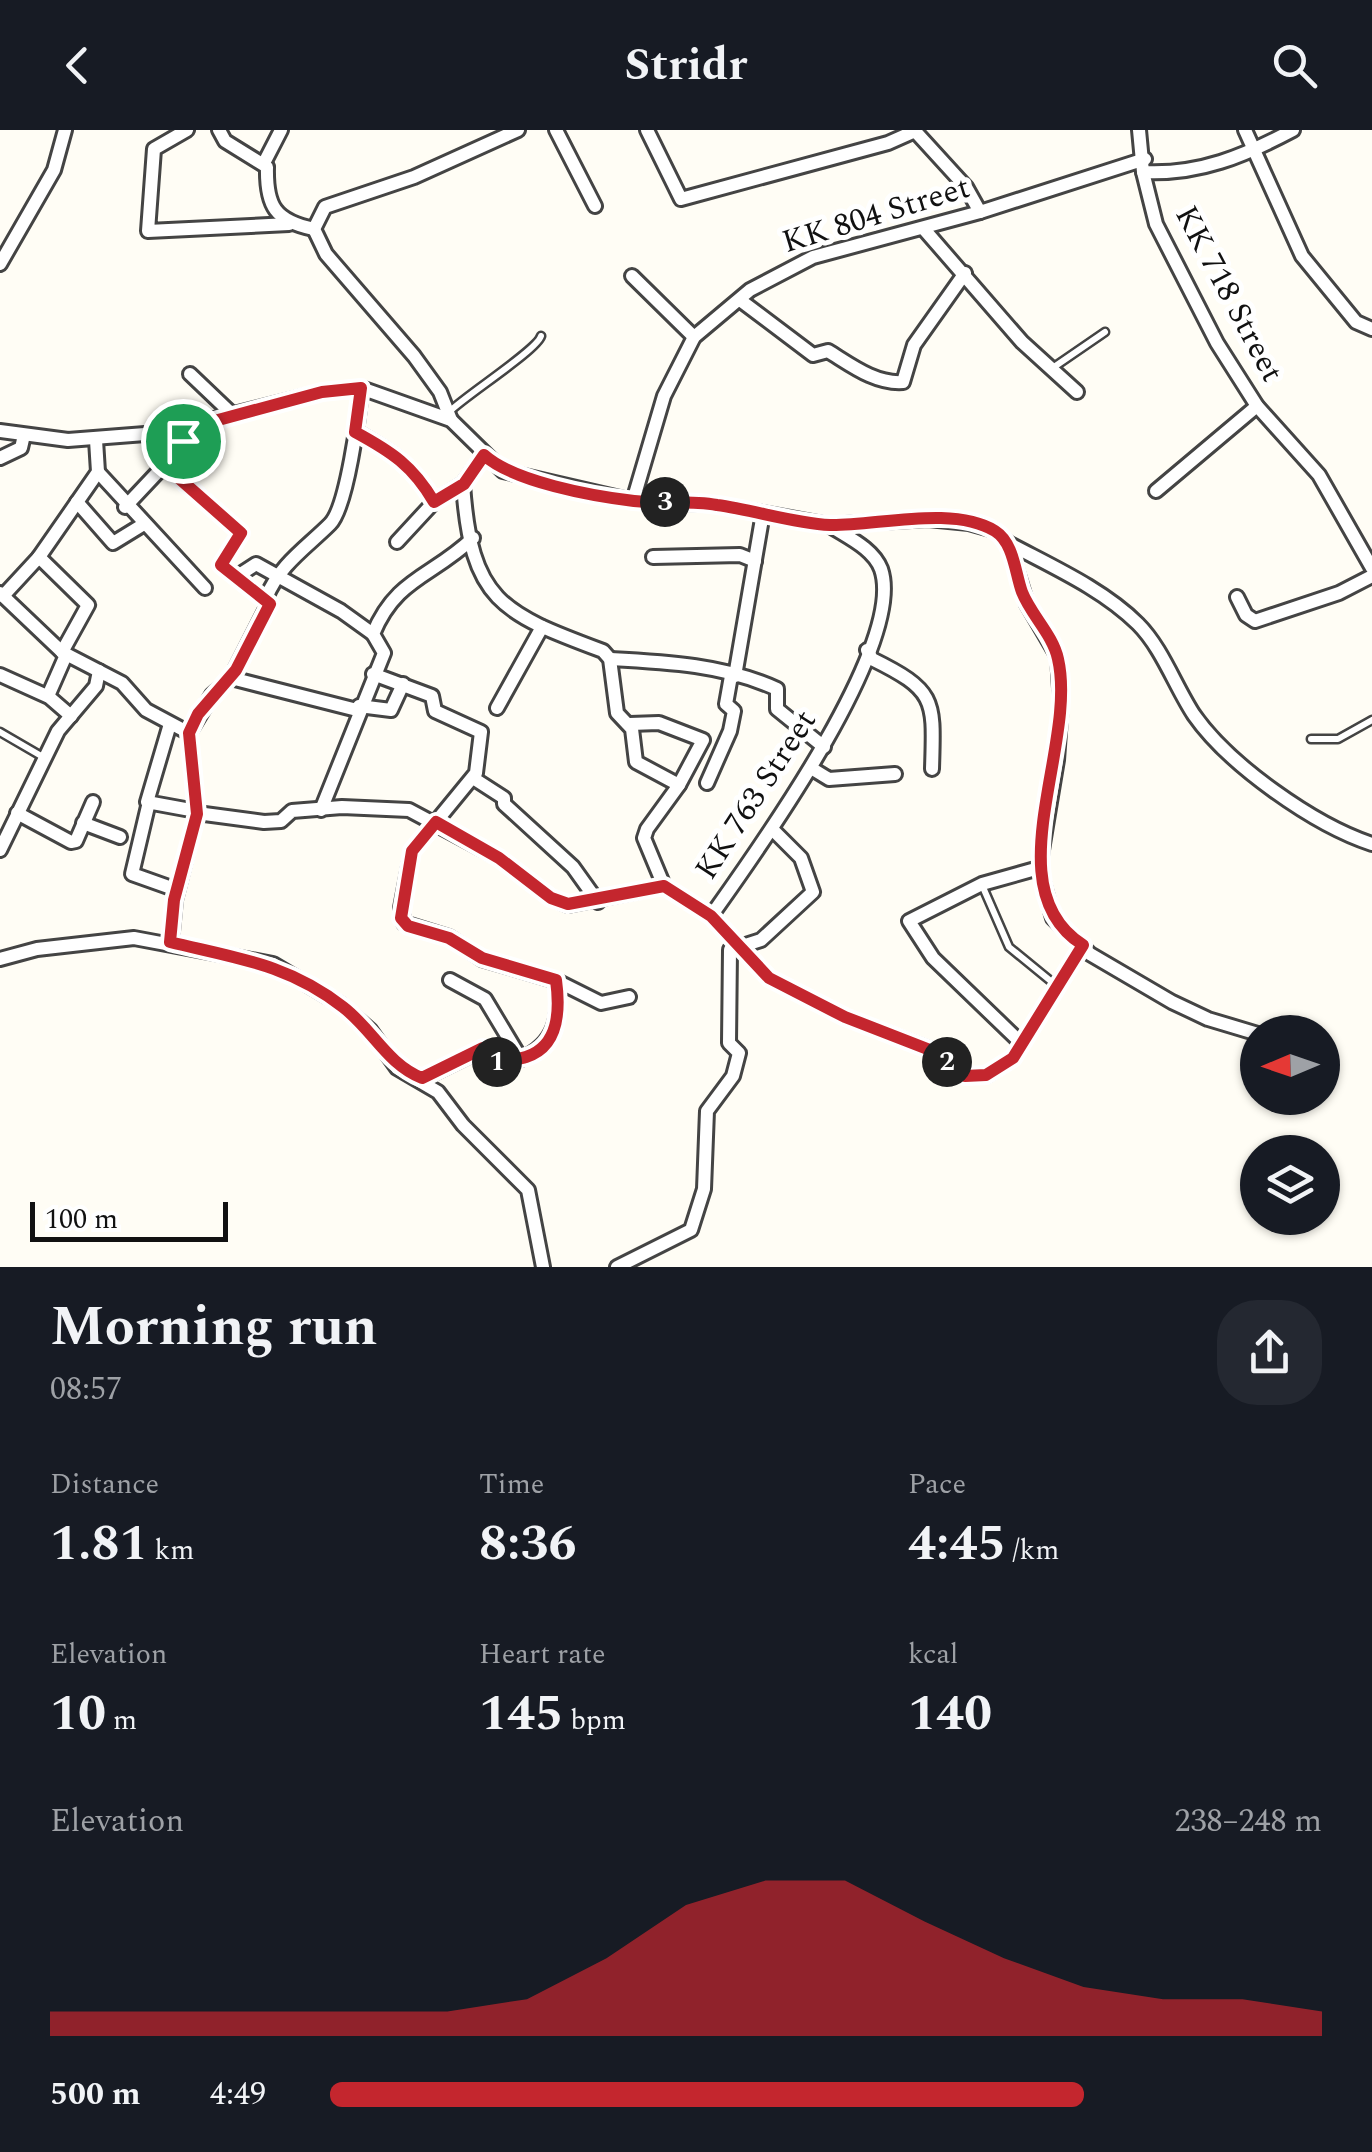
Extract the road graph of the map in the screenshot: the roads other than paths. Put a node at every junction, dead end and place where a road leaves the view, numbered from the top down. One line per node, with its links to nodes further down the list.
1 (64, 130): 20 (street)
2 (187, 130): 17 (street)
3 (219, 130): 13 (street)
4 (281, 130): 13 (street)
5 (518, 130): 19 (street)
6 (556, 130): 15 (street)
7 (647, 130): 11 (street)
8 (1139, 130): 14 (street, KK 718 Street)
9 (1244, 130): 12 (street)
10 (1293, 130): 12 (street, KK 804 Street)
11 (914, 131): 16 (street)
12 (1252, 150): 14 (street, KK 804 Street); 24 (street)
13 (264, 163): 17 (street)
14 (1144, 165): 16 (street, KK 804 Street); 32 (street, KK 718 Street)
15 (595, 206)
16 (980, 212): 18 (street, KK 804 Street)
17 (289, 224): 19 (street)
18 (924, 228): 21 (street); 23 (street, KK 804 Street)
19 (314, 229): 34 (street)
20 (0, 264)
21 (965, 272): 23 (street); 28 (street)
22 (632, 276): 27 (street)
23 (740, 300): 27 (street, KK 804 Street)
24 (1372, 328)
25 (1105, 332): 28 (lane)
26 (541, 336): 34 (lane)
27 (694, 337): 46 (street, KK 804 Street)
28 (1054, 367): 31 (street)
29 (190, 374): 33 (street)
30 (361, 388): 33 (street); 34 (street); 37 (street)
31 (1077, 392)
32 (1257, 406): 45 (street); 59 (street, KK 718 Street)
33 (233, 415): 35 (street)
34 (449, 416): 40 (street)
35 (185, 429): 39 (street); 42 (street)
36 (0, 431): 38 (street)
37 (355, 432): 48 (street); 62 (street)
38 (24, 435): 39 (street); 41 (street)
39 (96, 440): 43 (street)
40 (484, 455): 44 (street); 46 (street)
41 (0, 458)
42 (164, 465): 49 (street); 61 (street)
43 (98, 472): 47 (street); 49 (street)
44 (464, 484): 48 (street); 53 (street)
45 (1156, 491)
46 (633, 501): 50 (street)
47 (77, 502): 51 (street); 56 (street)
48 (434, 502): 54 (street)
49 (126, 506): 51 (street)
50 (763, 513): 52 (street); 58 (street)
51 (144, 524): 63 (street)
52 (829, 525): 55 (street); 69 (street, KK 763 Street)
53 (472, 538): 67 (street); 68 (street)
54 (396, 542)
55 (1008, 544): 105 (street); 107 (street)
56 (39, 558): 64 (street); 70 (street)
57 (652, 558): 58 (street)
58 (755, 561): 75 (street)
59 (1372, 568)
60 (1372, 576): 65 (street)
61 (236, 577): 62 (street); 66 (street)
62 (277, 577): 66 (street); 68 (street)
63 (205, 588)
64 (2, 595): 70 (street)
65 (1237, 596)
66 (266, 598): 76 (street)
67 (542, 627): 71 (street); 80 (street)
68 (373, 634): 73 (street)
69 (867, 650): 88 (street, KK 763 Street); 91 (street)
70 (64, 654): 72 (street); 78 (street)
71 (610, 659): 75 (street); 84 (street)
72 (99, 671): 81 (street); 83 (street)
73 (374, 674): 77 (street); 79 (street)
74 (0, 675): 78 (street)
75 (733, 676): 88 (street); 94 (street)
76 (231, 678): 79 (street); 86 (street)
77 (403, 684): 79 (street); 93 (street)
78 (48, 696): 81 (street)
79 (358, 708): 98 (street)
80 (497, 708)
81 (71, 716): 89 (street)
82 (1372, 720): 87 (lane)
83 (170, 724): 86 (street); 97 (street)
84 (630, 724): 95 (street); 95 (street)
85 (0, 732): 89 (lane)
86 (189, 733): 99 (street)
87 (1311, 739)
88 (824, 747): 90 (street, KK 763 Street)
89 (44, 758): 100 (street)
90 (811, 768): 92 (street); 103 (street, KK 763 Street)
91 (932, 769)
92 (895, 774)
93 (473, 778): 101 (street); 111 (street)
94 (707, 784)
95 (680, 785): 109 (street)
96 (93, 802): 102 (street)
97 (149, 802): 99 (street, KK 763 Street); 110 (street)
98 (321, 810): 99 (street, KK 763 Street); 101 (street, KK 763 Street)
99 (197, 812): 110 (street)
100 (17, 813): 102 (street); 106 (street)
101 (436, 822): 111 (street, KK 763 Street); 118 (street)
102 (84, 823): 104 (street)
103 (772, 829): 112 (street, KK 763 Street); 114 (street)
104 (120, 837)
105 (1372, 844)
106 (0, 850)
107 (1039, 868): 108 (street); 115 (street)
108 (982, 884): 119 (lane); 122 (street)
109 (664, 886): 111 (street, KK 763 Street); 112 (street, KK 763 Street)
110 (177, 890): 113 (street)
111 (598, 902)
112 (711, 916): 114 (street)
113 (170, 942): 116 (street); 124 (street)
114 (738, 945): 119 (street); 126 (street)
115 (1083, 945): 119 (street); 121 (street)
116 (0, 959)
117 (450, 980): 123 (street)
118 (556, 980): 120 (street); 123 (street)
119 (1058, 987)
120 (629, 996)
121 (1240, 1029)
122 (1017, 1039)
123 (521, 1059): 124 (street)
124 (422, 1078): 125 (street)
125 (544, 1267)
126 (617, 1267)

